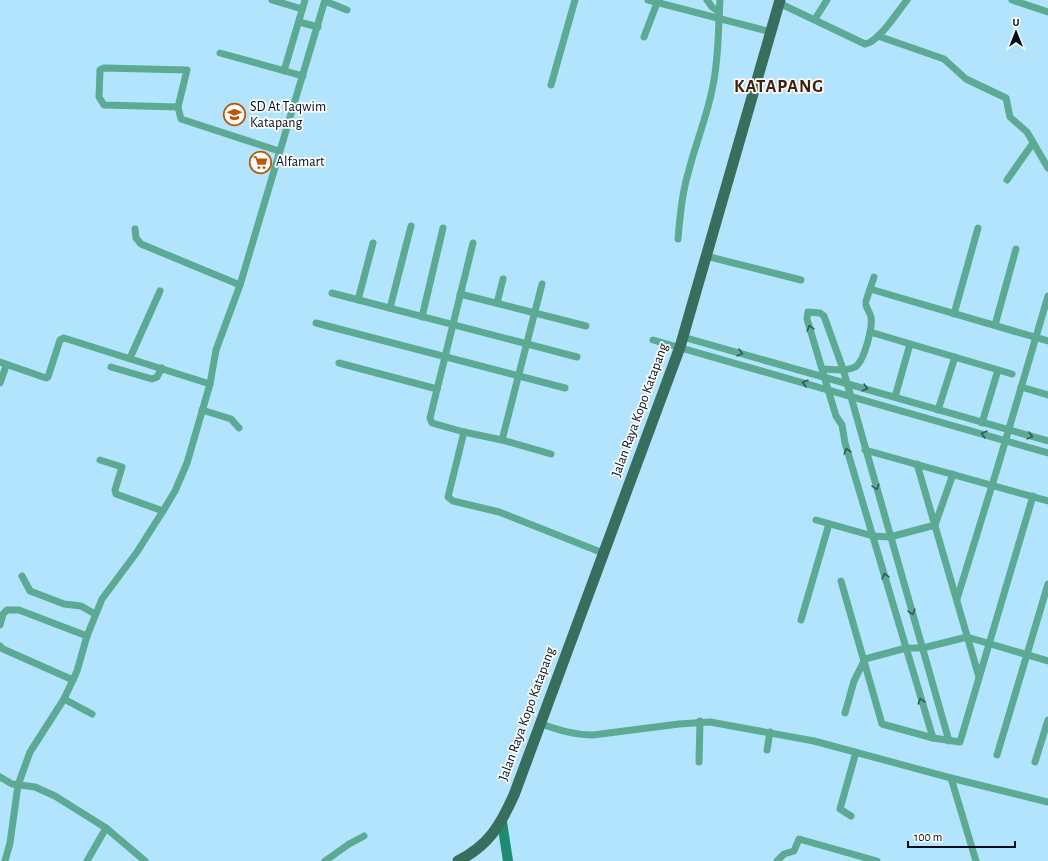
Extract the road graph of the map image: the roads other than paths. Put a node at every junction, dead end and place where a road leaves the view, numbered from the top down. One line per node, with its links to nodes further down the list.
1 (272, 0): 13 (street)
2 (305, 0): 13 (street)
3 (575, 0): 26 (street)
4 (648, 0): 12 (street)
5 (707, 0): 16 (street)
6 (720, 0): 16 (street)
7 (827, 0): 17 (street)
8 (906, 0): 21 (street)
9 (1012, 0): 15 (street)
10 (325, 1): 14 (street); 19 (street)
11 (780, 2): 17 (street); 20 (main road, Jalan Raya Kopo Katapang)
12 (657, 3): 16 (street); 22 (street)
13 (302, 9): 18 (street)
14 (346, 10)
15 (1048, 12)
16 (719, 15): 20 (street); 36 (street)
17 (815, 19): 21 (street)
18 (299, 22): 19 (street); 24 (street)
19 (318, 27): 25 (street)
20 (771, 32): 40 (main road, Jalan Raya Kopo Katapang)
21 (878, 36): 28 (street)
22 (644, 38)
23 (220, 53): 24 (street)
24 (284, 71): 25 (street)
25 (303, 76): 29 (street)
26 (552, 85)
27 (178, 107): 27 (street); 29 (street)
28 (1033, 143): 30 (street); 31 (street)
29 (279, 151): 45 (street)
30 (1048, 168)
31 (1006, 180)
32 (411, 226): 53 (street)
33 (443, 228): 56 (street)
34 (978, 228): 55 (street)
35 (135, 229): 45 (street)
36 (678, 239)
37 (373, 243): 51 (street)
38 (473, 243): 49 (street)
39 (1016, 249): 59 (street)
40 (706, 256): 43 (street); 65 (main road, Jalan Raya Kopo Katapang)
41 (874, 277): 46 (street)
42 (503, 279): 52 (street)
43 (801, 280)
44 (542, 284): 54 (street)
45 (240, 285): 84 (street)
46 (870, 289): 55 (street); 61 (street)
47 (160, 291): 71 (street)
48 (332, 294): 51 (street)
49 (460, 294): 52 (street); 58 (street)
50 (1048, 296): 62 (street)
51 (358, 300): 53 (street)
52 (498, 303): 54 (street)
53 (390, 308): 56 (street)
54 (535, 312): 60 (street); 66 (street)
55 (954, 314): 59 (street)
56 (422, 316): 58 (street)
57 (316, 323): 68 (street)
58 (453, 324): 66 (street); 68 (street)
59 (995, 325): 62 (street)
60 (586, 326)
61 (870, 332): 67 (street); 77 (street)
62 (1036, 338): 64 (street); 85 (street)
63 (653, 340): 65 (street)
64 (1048, 340)
65 (681, 342): 81 (street, one-way to 81); 88 (street, one-way to 65); 116 (main road, Jalan Raya Kopo Katapang)
66 (527, 343): 69 (street); 80 (street)
67 (910, 344): 70 (street); 91 (street)
68 (445, 357): 80 (street); 87 (street)
69 (577, 357)
70 (955, 357): 78 (street); 93 (street)
71 (130, 358): 73 (street); 75 (street)
72 (338, 363): 87 (street)
73 (3, 364): 82 (street)
74 (111, 367): 75 (street)
75 (162, 368): 84 (street)
76 (823, 369): 77 (street); 77 (street, one-way to 77); 81 (street)
77 (843, 369): 83 (street)
78 (998, 370): 79 (street); 94 (street)
79 (1012, 374)
80 (519, 376): 86 (street); 98 (street)
81 (826, 377): 83 (street); 88 (street)
82 (0, 383)
83 (847, 383): 90 (street); 91 (street, one-way to 91)
84 (210, 384): 92 (street)
85 (1021, 387): 89 (street); 96 (street)
86 (565, 388)
87 (437, 389): 97 (street)
88 (830, 390): 90 (street); 114 (street, one-way to 88)
89 (1048, 395)
90 (850, 396): 99 (street, one-way to 90); 101 (street)
91 (895, 397): 93 (street)
92 (202, 410): 95 (street); 110 (street)
93 (938, 410): 94 (street)
94 (982, 423): 96 (street)
95 (239, 428)
96 (1008, 430): 99 (street); 100 (street, one-way to 100)
97 (464, 432): 98 (street); 116 (street)
98 (502, 440): 103 (street)
99 (1006, 440): 102 (street); 107 (street)
100 (1048, 441)
101 (865, 450): 105 (street); 115 (street, one-way to 115)
102 (1048, 453)
103 (551, 454)
104 (100, 460): 110 (street)
105 (917, 464): 106 (street); 113 (street)
106 (953, 474): 107 (street); 113 (street)
107 (992, 485): 108 (street); 120 (street)
108 (1033, 496): 109 (street); 126 (street)
109 (1048, 501)
110 (162, 511): 121 (street)
111 (816, 520): 112 (street)
112 (829, 524): 114 (street); 122 (street)
113 (935, 525): 115 (street); 120 (street)
114 (873, 536): 115 (street); 128 (street, one-way to 114)
115 (890, 537): 129 (street, one-way to 129)
116 (603, 553): 140 (main road, Jalan Raya Kopo Katapang)
117 (22, 576): 121 (street)
118 (841, 581): 131 (street)
119 (1048, 584): 130 (street)
120 (957, 598): 125 (street)
121 (95, 614): 124 (street)
122 (801, 620)
123 (0, 625): 124 (street)
124 (87, 636): 134 (street)
125 (967, 637): 126 (street); 129 (street); 133 (street)
126 (990, 643): 130 (street); 133 (street)
127 (0, 646): 134 (street)
128 (906, 648): 129 (street); 131 (street); 142 (street, one-way to 128)
129 (922, 648): 143 (street)
130 (1027, 654): 132 (street); 146 (street)
131 (865, 659): 136 (street); 142 (street)
132 (1048, 660)
133 (979, 678): 143 (street)
134 (73, 680): 135 (street)
135 (64, 699): 137 (street); 151 (street)
136 (845, 713)
137 (92, 714)
138 (1048, 720): 148 (street)
139 (700, 721): 140 (street); 141 (street); 147 (street)
140 (540, 723): 154 (main road, Jalan Raya Kopo Katapang)
141 (770, 732): 144 (street); 145 (street)
142 (933, 738): 143 (street)
143 (949, 741)
144 (767, 750)
145 (856, 752): 150 (street); 153 (street)
146 (997, 756)
147 (699, 762)
148 (1036, 762)
149 (0, 777): 151 (street)
150 (951, 778): 152 (street); 159 (street)
151 (18, 789): 155 (street); 160 (street)
152 (1048, 802)
153 (851, 816)
154 (502, 822): 157 (main road, Jalan Raya Kopo Katapang); 158 (main road)
155 (103, 832): 161 (street); 162 (street)
156 (364, 836): 163 (street)
157 (489, 838): 158 (main road); 164 (main road, Jalan Raya Kopo Katapang)
158 (505, 843): 165 (main road)
159 (974, 859)
160 (5, 861)
161 (87, 861)
162 (145, 861)
163 (326, 861)
164 (458, 861)
165 (508, 861)
166 (777, 861): 167 (street)
167 (878, 861)

